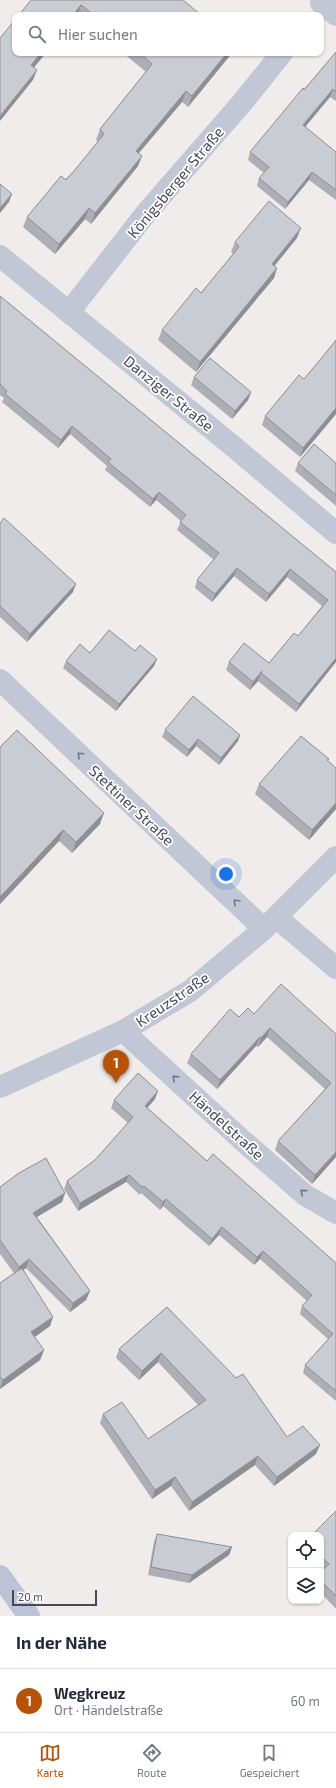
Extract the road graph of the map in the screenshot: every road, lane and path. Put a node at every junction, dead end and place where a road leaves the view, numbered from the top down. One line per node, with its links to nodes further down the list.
1 (280, 56): 3 (street, Königsberger Straße)
2 (0, 256): 3 (street, Danziger Straße)
3 (69, 312): 4 (street, Danziger Straße)
4 (336, 532)
5 (0, 680): 7 (street, Stettiner Straße, one-way to 5)
6 (336, 857): 7 (street, Kreuzstraße)
7 (270, 923): 8 (street, Stettiner Straße); 9 (street, Kreuzstraße)
8 (336, 968)
9 (123, 1032): 10 (street, Kreuzstraße); 11 (street, Händelstraße, one-way to 9)
10 (0, 1086)
11 (336, 1212)
12 (0, 1576): 13 (main road)
13 (29, 1616)

